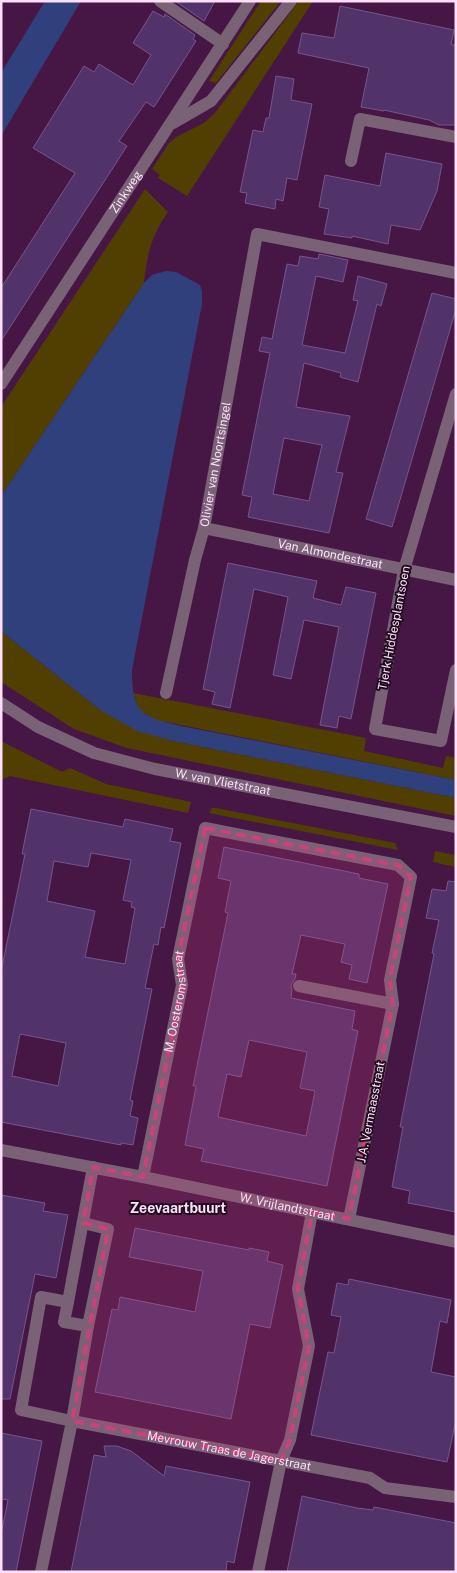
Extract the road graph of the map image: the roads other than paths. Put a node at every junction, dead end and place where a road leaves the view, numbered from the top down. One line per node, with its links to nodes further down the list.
1 (160, 1): 4 (street)
2 (250, 1): 4 (street, Zinkweg)
3 (291, 1): 5 (street)
4 (223, 44): 5 (street, Zinkweg)
5 (170, 124): 9 (street, Zinkweg)
6 (456, 137): 7 (street)
7 (351, 161)
8 (456, 273): 11 (street, Olivier van Noortsingel)
9 (1, 384)
10 (456, 394): 12 (street, Tjerk Hiddesplantsoen)
11 (204, 528): 12 (street, Van Almondestraat); 15 (street, Olivier van Noortsingel)
12 (404, 570): 13 (street, Van Almondestraat); 14 (street, Tjerk Hiddesplantsoen)
13 (456, 580)
14 (456, 670)
15 (166, 693)
16 (1, 703): 17 (street, W. van Vlietstraat)
17 (456, 827)
18 (205, 828): 20 (street, J.A. Vermaasstraat); 23 (street, M. Oosteromstraat)
19 (299, 986): 20 (street)
20 (392, 1004): 25 (street, J.A. Vermaasstraat)
21 (1, 1150): 22 (street, W. Vrijlandtstraat)
22 (93, 1167): 23 (street, W. Vrijlandtstraat); 26 (street)
23 (143, 1177): 24 (street, W. Vrijlandtstraat)
24 (312, 1212): 25 (street, W. Vrijlandtstraat); 31 (street)
25 (349, 1219): 27 (street, W. Vrijlandtstraat)
26 (82, 1223): 28 (street); 29 (street)
27 (456, 1242)
28 (68, 1302): 29 (street); 30 (street, Mevrouw Traas de Jagerstraat)
29 (88, 1326): 30 (street)
30 (72, 1420): 31 (street, Mevrouw Traas de Jagerstraat); 33 (street)
31 (281, 1461): 32 (street, Mevrouw Traas de Jagerstraat); 34 (street)
32 (456, 1498)
33 (41, 1572)
34 (258, 1572)

